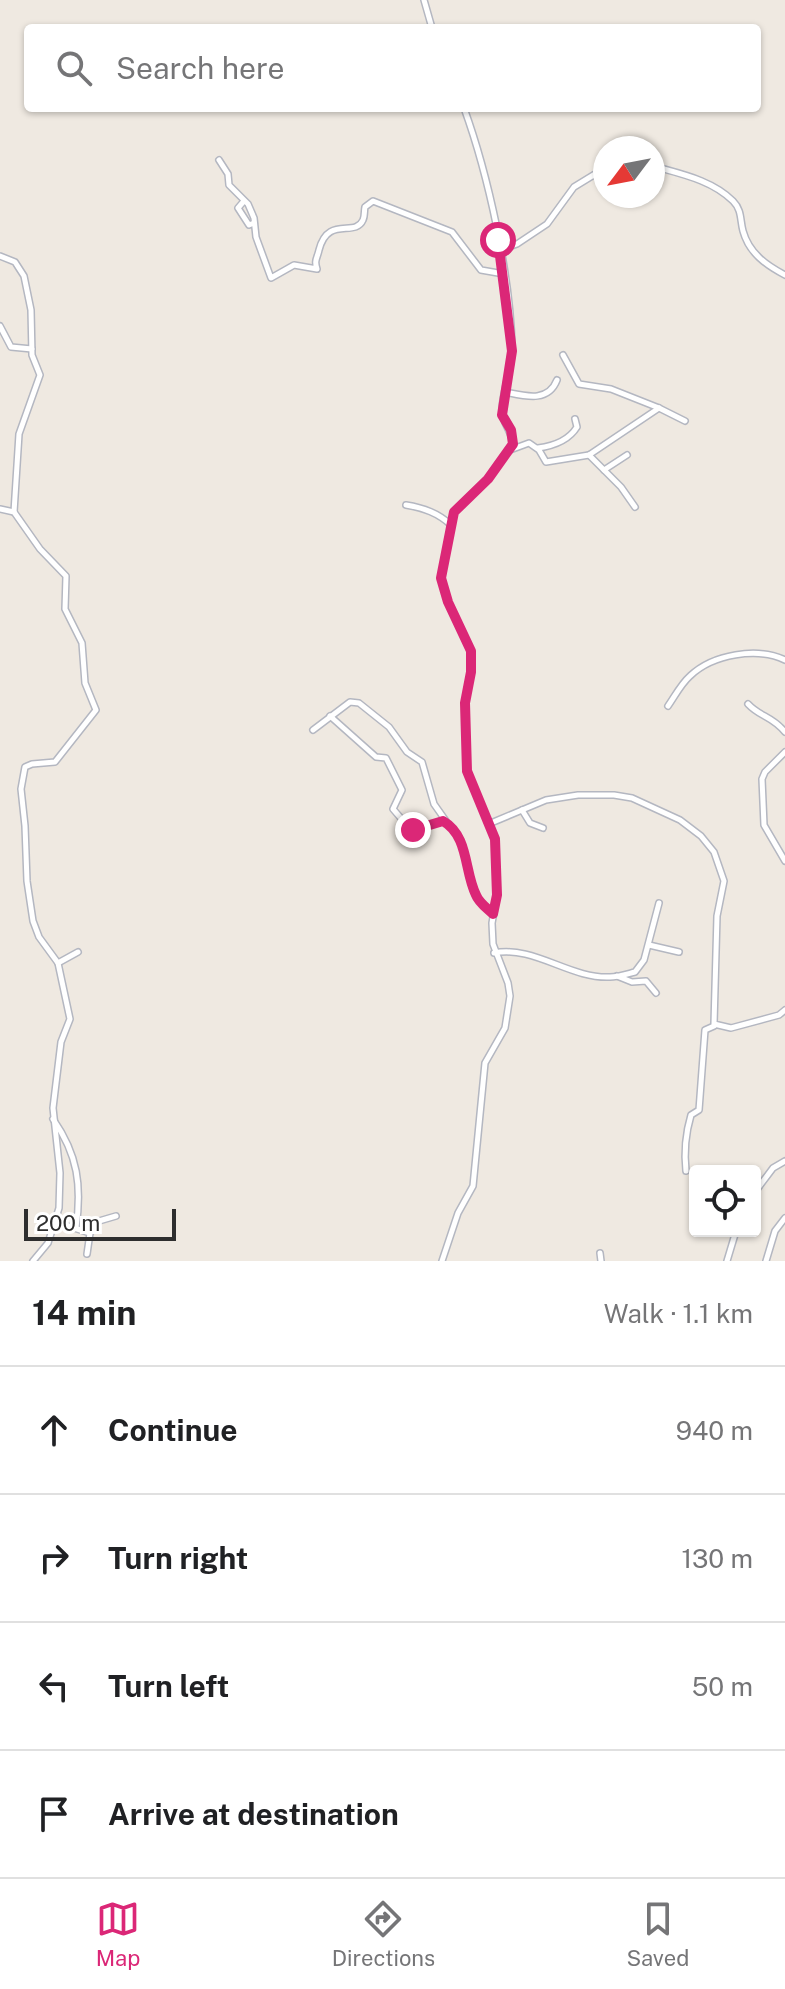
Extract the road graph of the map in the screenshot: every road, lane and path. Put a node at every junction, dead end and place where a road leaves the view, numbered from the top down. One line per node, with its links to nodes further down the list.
1 (424, 0): 2 (street)
2 (431, 24)
3 (466, 112): 7 (street)
4 (219, 160): 9 (street)
5 (665, 170): 10 (street)
6 (593, 175): 7 (street)
7 (500, 250): 9 (street)
8 (0, 256): 12 (street)
9 (504, 274): 15 (street)
10 (785, 275)
11 (0, 326): 12 (street)
12 (32, 349): 27 (street)
13 (563, 355): 16 (street)
14 (557, 380): 15 (street)
15 (505, 392): 20 (street)
16 (659, 408): 18 (street); 21 (street)
17 (575, 419): 19 (street)
18 (685, 421)
19 (537, 448): 20 (street); 21 (street)
20 (510, 450): 28 (street)
21 (589, 455): 23 (street)
22 (627, 455): 23 (street)
23 (604, 470): 25 (street)
24 (406, 505): 28 (street)
25 (635, 507)
26 (0, 509): 27 (street)
27 (14, 512): 47 (street)
28 (451, 525): 38 (street)
29 (785, 660): 31 (street)
30 (748, 704): 34 (street)
31 (668, 706)
32 (330, 716): 33 (street); 37 (street); 37 (street)
33 (313, 730)
34 (785, 732)
35 (785, 752): 40 (street)
36 (522, 810): 38 (street); 39 (street); 51 (street)
37 (447, 822): 42 (street)
38 (491, 823): 42 (street)
39 (543, 828)
40 (785, 861)
41 (659, 903): 43 (street)
42 (493, 914): 46 (street)
43 (649, 945): 45 (street); 48 (street)
44 (78, 952): 47 (street)
45 (679, 952)
46 (494, 953): 48 (street); 65 (street)
47 (58, 963): 52 (street)
48 (616, 976): 49 (street)
49 (656, 993)
50 (785, 1010): 51 (street)
51 (715, 1026): 54 (street)
52 (53, 1118): 58 (street); 59 (street)
53 (785, 1161): 55 (street)
54 (686, 1171)
55 (761, 1184)
56 (116, 1216): 60 (street)
57 (785, 1218): 68 (street)
58 (55, 1222): 59 (street); 64 (street)
59 (76, 1228): 60 (street)
60 (90, 1233): 63 (street)
61 (734, 1237): 67 (street)
62 (600, 1253): 66 (street)
63 (87, 1254)
64 (33, 1261)
65 (442, 1261)
66 (601, 1261)
67 (727, 1261)
68 (766, 1261)

